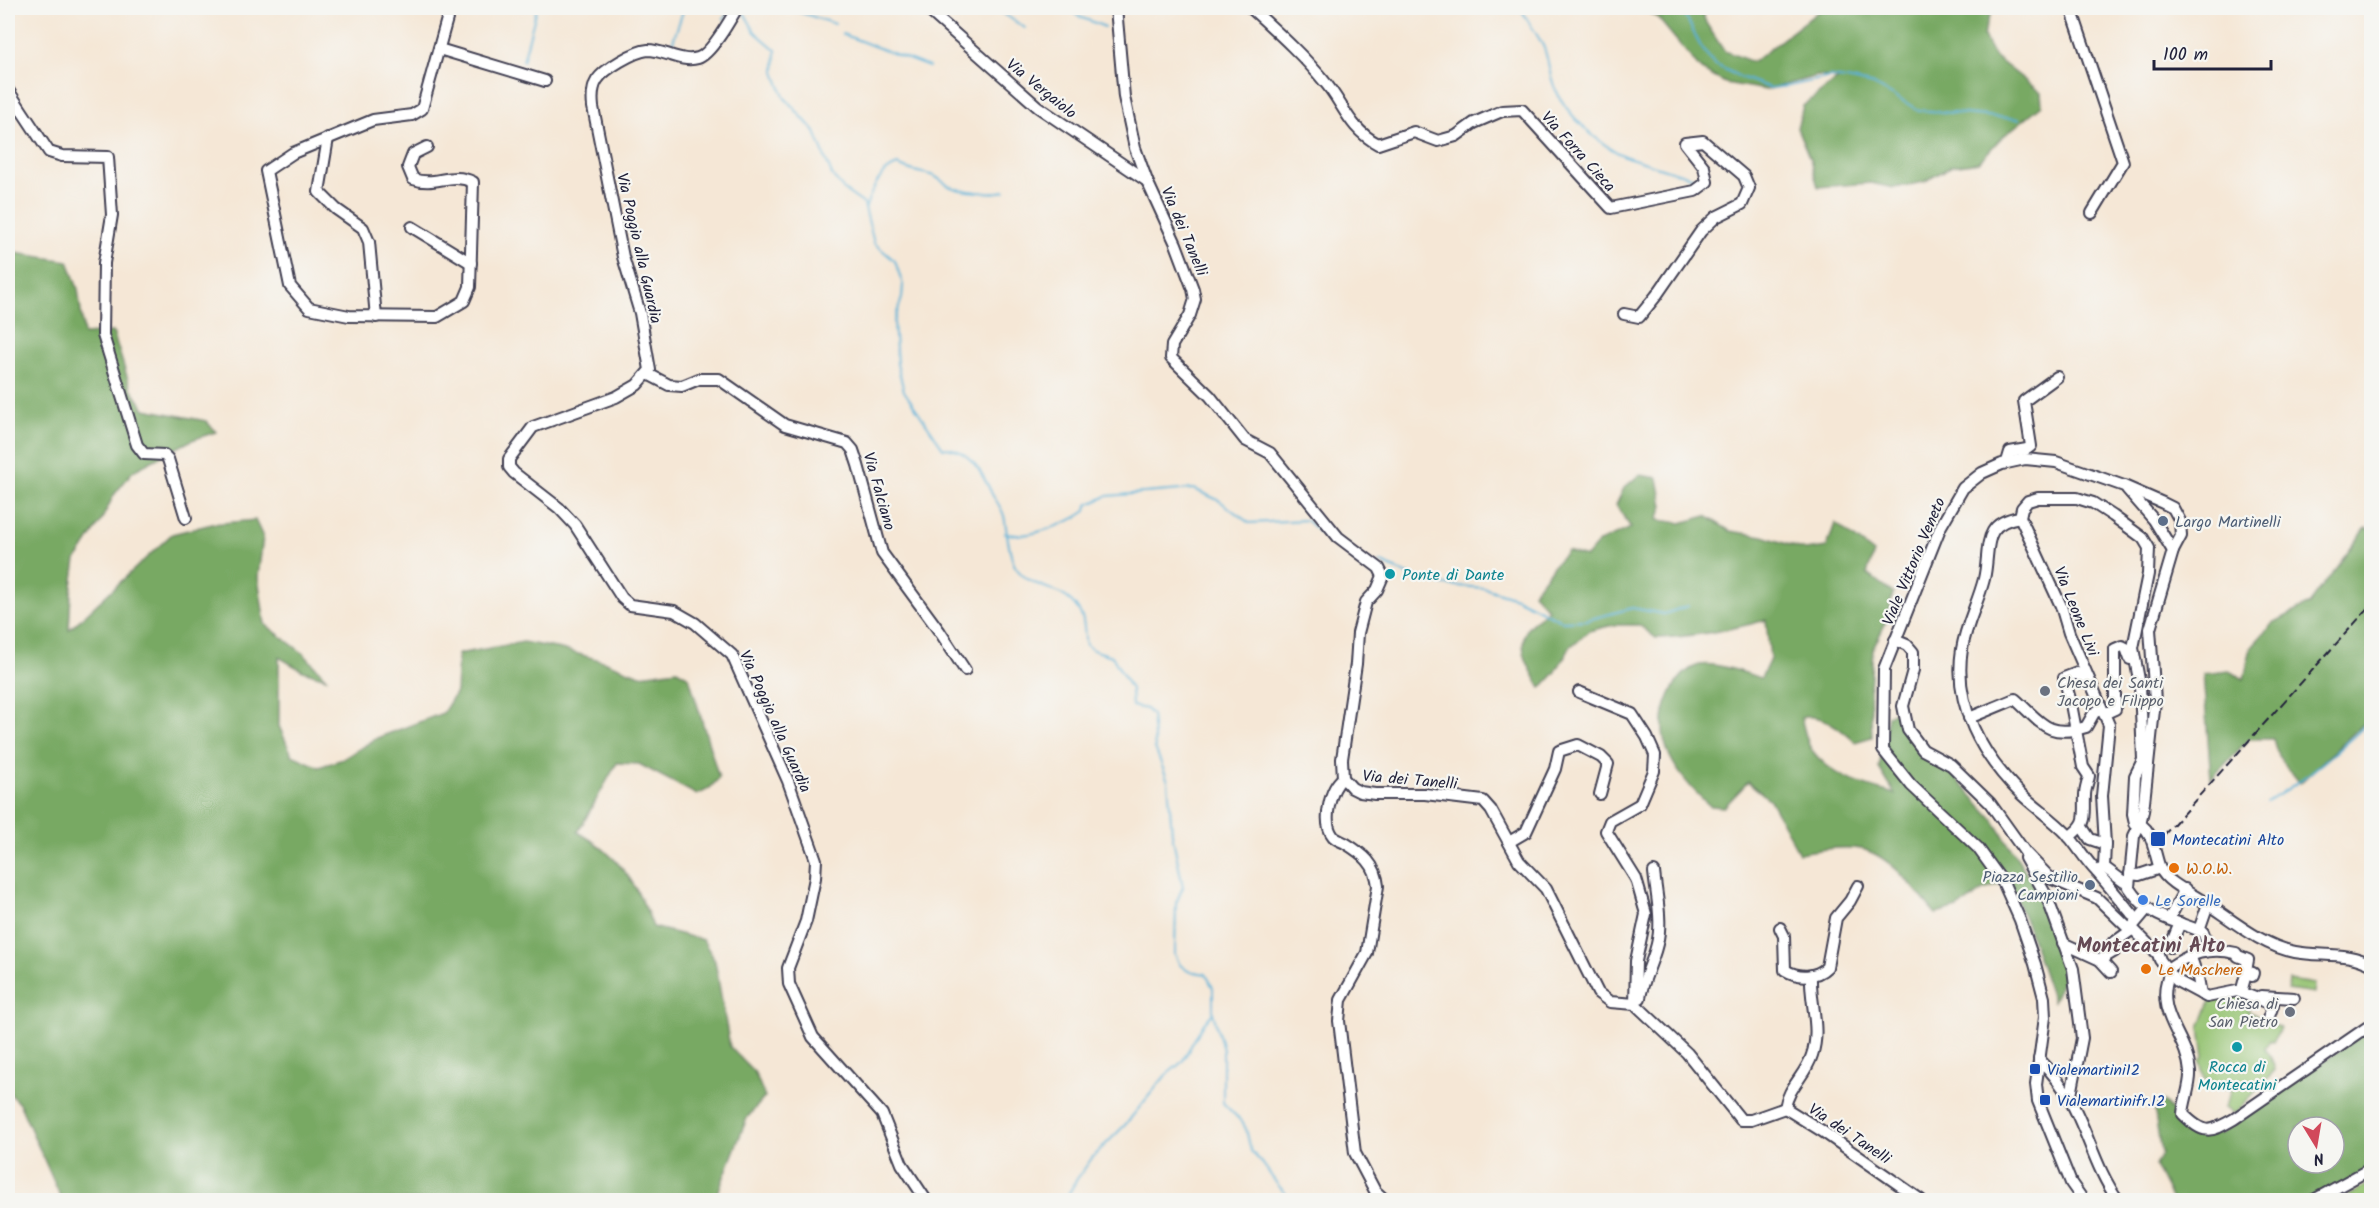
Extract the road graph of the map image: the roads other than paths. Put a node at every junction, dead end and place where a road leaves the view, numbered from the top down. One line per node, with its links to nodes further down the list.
1 (450, 8): 7 (street)
2 (736, 8): 20 (street, Via Poggio alla Guardia)
3 (926, 8): 13 (street, Via Vergaiolo)
4 (1116, 8): 12 (street)
5 (1251, 8): 18 (street, Via Forra Cieca)
6 (2071, 8): 15 (street)
7 (439, 49): 8 (street); 10 (street)
8 (545, 81)
9 (8, 90): 25 (street)
10 (328, 138): 19 (street); 19 (street)
11 (427, 147): 17 (street)
12 (1135, 147): 13 (street); 14 (street)
13 (1116, 162): 14 (street, Via Vergaiolo)
14 (1147, 181): 37 (street, Via dei Tanelli)
15 (2092, 213)
16 (412, 227): 17 (street)
17 (471, 263): 19 (street)
18 (1623, 314)
19 (376, 317)
20 (648, 374): 29 (street, Via Falciano); 78 (street, Via Poggio alla Guardia)
21 (2057, 377): 22 (street)
22 (2007, 462): 23 (street, Viale Vittorio Veneto); 28 (street, Viale Vittorio Veneto)
23 (2124, 486): 26 (street, Viale Vittorio Veneto); 26 (street, Viale Vittorio Veneto)
24 (2020, 517): 27 (street, Via Leone Livi); 33 (street); 35 (street)
25 (186, 518)
26 (2173, 551): 39 (street, Viale Vittorio Veneto)
27 (2064, 615): 30 (street); 32 (street, Via Leone Livi)
28 (1895, 640): 44 (street); 74 (street, Viale Vittorio Veneto)
29 (965, 670)
30 (2078, 673): 32 (street); 36 (street)
31 (1579, 692): 71 (street)
32 (2094, 692): 34 (street, Via Leone Livi)
33 (2141, 705): 34 (street); 39 (street)
34 (2103, 712): 36 (street); 43 (street, Via Leone Livi)
35 (1969, 718): 36 (street); 41 (street)
36 (2076, 730): 40 (street)
37 (1343, 778): 42 (street, Via dei Tanelli); 79 (street)
38 (1600, 794): 42 (street)
39 (2140, 824): 45 (street); 48 (street, Viale Vittorio Veneto)
40 (2082, 827): 41 (street); 43 (street)
41 (2069, 837): 46 (street)
42 (1509, 842): 71 (street, Via dei Tanelli)
43 (2105, 844): 46 (street, Via Leone Livi)
44 (2025, 852): 56 (street); 59 (street)
45 (2160, 868): 48 (street); 50 (street)
46 (2103, 870): 48 (street); 53 (street)
47 (1653, 872): 71 (street)
48 (2129, 879): 52 (street)
49 (1858, 886): 67 (street)
50 (2185, 889): 51 (street); 54 (street)
51 (2208, 904): 58 (street); 64 (street)
52 (2147, 909): 54 (street); 56 (street)
53 (2133, 915)
54 (2169, 919): 55 (street)
55 (2180, 923): 58 (street); 60 (street)
56 (2128, 927): 63 (street); 66 (street)
57 (1780, 928): 67 (street)
58 (2199, 930): 61 (street)
59 (2063, 943): 63 (street); 75 (street)
60 (2170, 947)
61 (2221, 950): 62 (street); 68 (street)
62 (2185, 957): 66 (street); 69 (street)
63 (2100, 960): 65 (street)
64 (2372, 965)
65 (2111, 972)
66 (2168, 972): 69 (street); 73 (street)
67 (1811, 976): 76 (street)
68 (2237, 991): 69 (street); 70 (street); 72 (street)
69 (2201, 994)
70 (2294, 998)
71 (1637, 1006): 76 (street, Via dei Tanelli)
72 (2268, 1019)
73 (2372, 1024)
74 (2039, 1059): 75 (street); 81 (street, Viale Vittorio Veneto)
75 (2070, 1100): 82 (street)
76 (1785, 1108): 80 (street, Via dei Tanelli)
77 (2372, 1168): 83 (street)
78 (926, 1200)
79 (1385, 1200)
80 (1921, 1200)
81 (2083, 1200)
82 (2118, 1200)
83 (2314, 1200)

